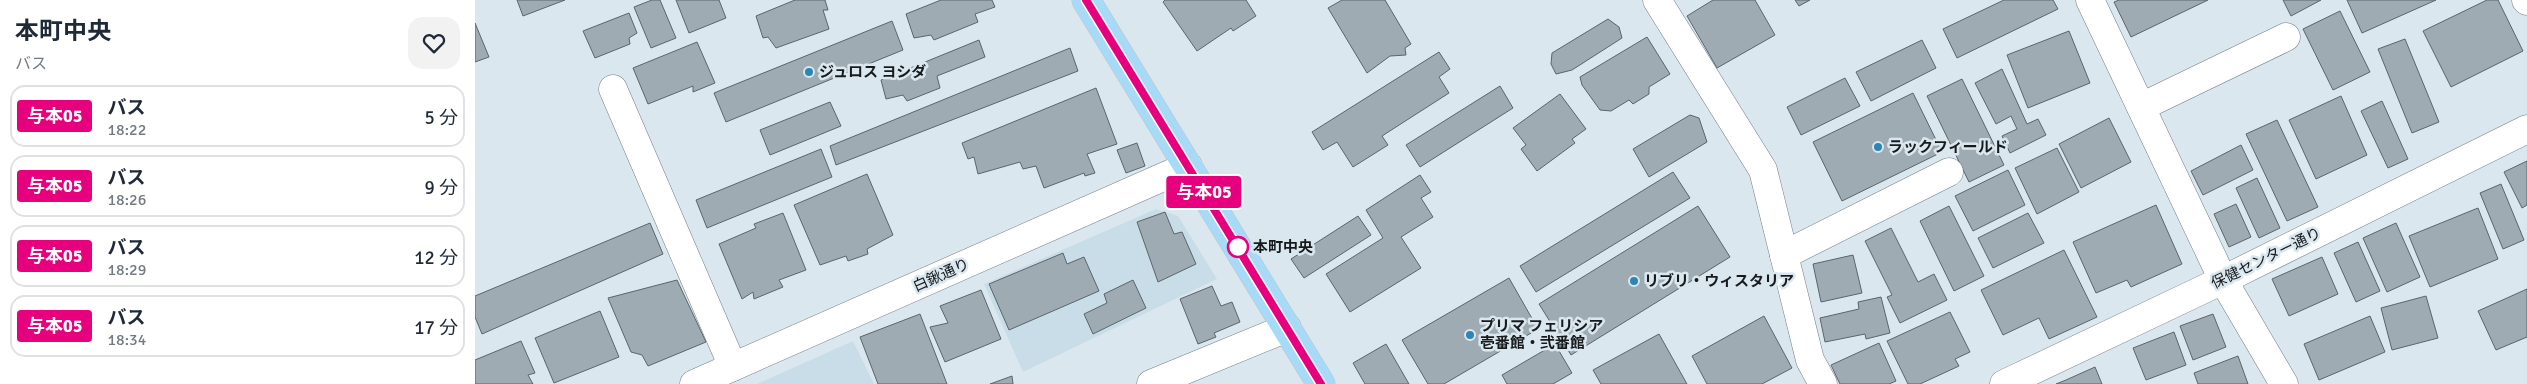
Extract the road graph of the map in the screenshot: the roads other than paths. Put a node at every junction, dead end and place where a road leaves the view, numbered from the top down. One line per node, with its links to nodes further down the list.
1 (1086, 0): 8 (main road)
2 (1657, 0): 10 (street)
3 (2090, 0): 6 (street)
4 (2286, 37): 6 (street)
5 (613, 88): 13 (street)
6 (2141, 107): 11 (street)
7 (2527, 129): 11 (street, 保健センター通り)
8 (1188, 166): 12 (main road); 13 (street, 白鍬通り)
9 (1949, 172): 10 (street)
10 (1783, 255): 17 (street)
11 (2223, 280): 18 (street, 保健センター通り); 19 (street)
12 (1287, 328): 15 (street); 16 (main road)
13 (733, 367): 14 (street, 白鍬通り)
14 (694, 384)
15 (1151, 384)
16 (1321, 384)
17 (1823, 384)
18 (2004, 384)
19 (2285, 384)

